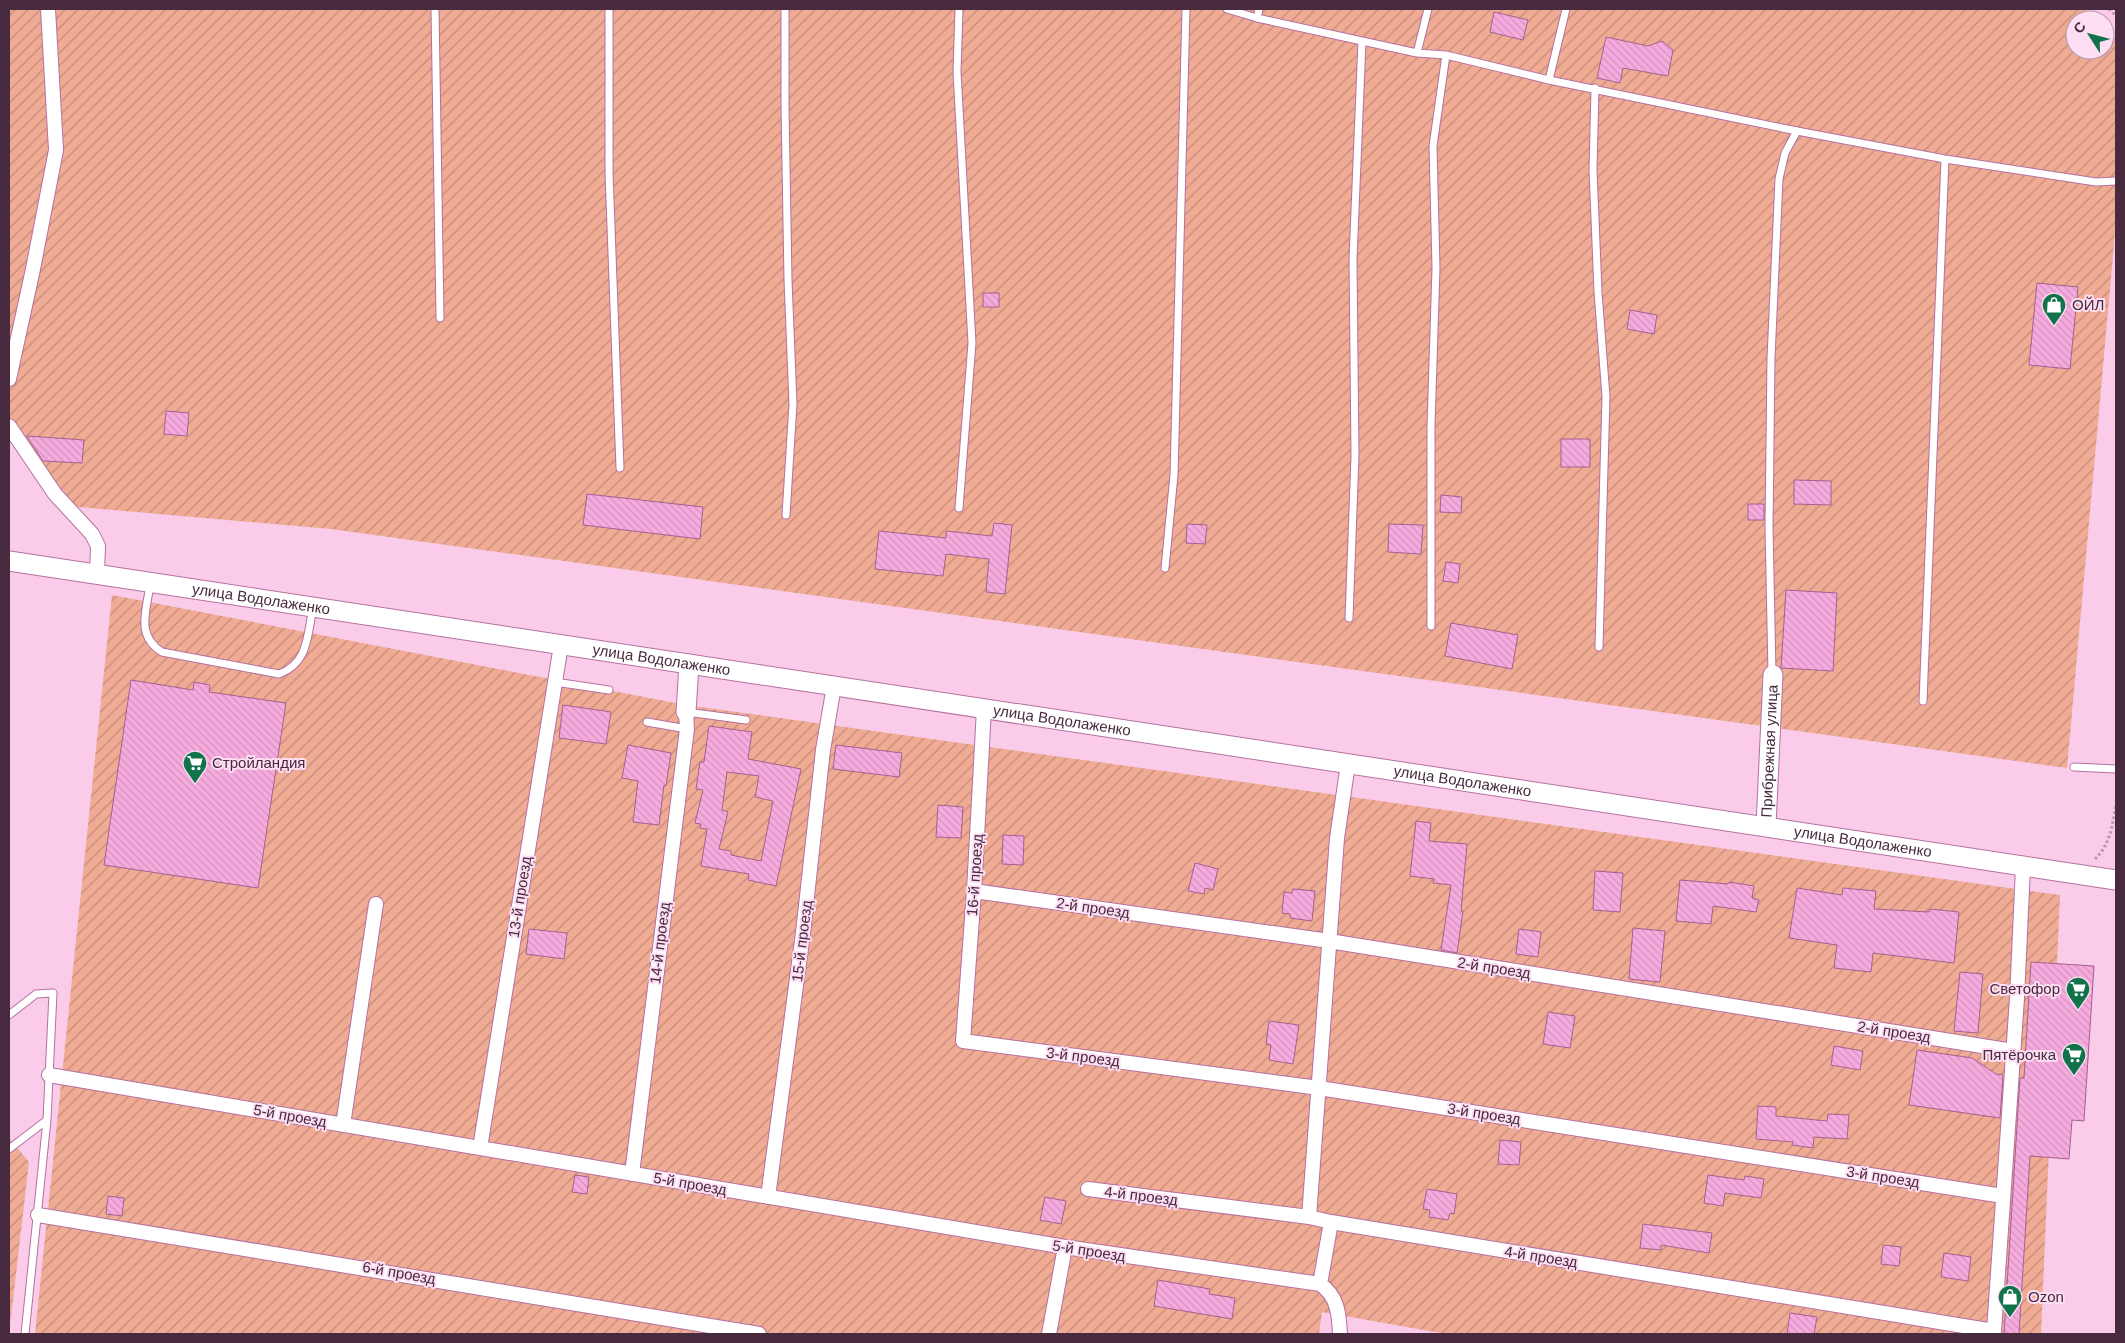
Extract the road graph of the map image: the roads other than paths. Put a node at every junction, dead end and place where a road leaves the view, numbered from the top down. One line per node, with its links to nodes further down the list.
1 (48, 9): 21 (street)
2 (435, 9): 20 (lane)
3 (609, 9): 23 (lane)
4 (785, 9): 25 (lane)
5 (959, 9): 24 (lane)
6 (1186, 9): 27 (lane)
7 (1227, 9): 11 (lane)
8 (1259, 9): 11 (lane)
9 (1428, 9): 13 (lane)
10 (1566, 9): 15 (lane)
11 (1257, 18): 12 (lane)
12 (1362, 41): 13 (lane); 31 (lane)
13 (1417, 52): 14 (lane)
14 (1446, 55): 15 (lane); 32 (lane)
15 (1549, 80): 16 (lane)
16 (1595, 88): 17 (lane); 34 (lane)
17 (1797, 131): 18 (lane); 36 (lane)
18 (1945, 159): 19 (lane); 40 (lane)
19 (2116, 181)
20 (440, 318)
21 (9, 379)
22 (9, 426): 28 (street)
23 (620, 468)
24 (959, 508)
25 (786, 515)
26 (9, 561): 28 (main road, улица Водолаженко)
27 (1165, 568)
28 (97, 574): 29 (main road, улица Водолаженко)
29 (150, 583): 30 (main road, улица Водолаженко); 30 (lane)
30 (314, 608): 33 (main road, улица Водолаженко)
31 (1349, 618)
32 (1431, 626)
33 (561, 645): 35 (main road, улица Водолаженко); 37 (street, 13-й проезд)
34 (1599, 647)
35 (689, 664): 38 (main road, улица Водолаженко); 42 (main road)
36 (1772, 676): 48 (main road, Прибрежная улица)
37 (555, 682): 39 (lane); 61 (street, 13-й проезд)
38 (834, 686): 41 (main road, улица Водолаженко); 66 (street, 15-й проезд)
39 (609, 690)
40 (1923, 701)
41 (984, 708): 45 (main road, улица Водолаженко); 51 (street, 16-й проезд)
42 (686, 720): 43 (lane); 44 (lane); 63 (street, 14-й проезд)
43 (746, 720)
44 (647, 722)
45 (1348, 764): 48 (main road, улица Водолаженко); 53 (street)
46 (2074, 768): 47 (lane)
47 (2116, 769)
48 (1766, 826): 49 (main road, улица Водолаженко)
49 (2023, 867): 50 (main road, улица Водолаженко); 56 (street)
50 (2116, 880)
51 (974, 891): 53 (street, 2-й проезд); 55 (street, 16-й проезд)
52 (376, 904): 60 (street)
53 (1329, 942): 56 (street, 2-й проезд); 58 (street)
54 (9, 1015): 57 (lane)
55 (963, 1041): 58 (street, 3-й проезд)
56 (2013, 1051): 65 (street)
57 (49, 1075): 59 (lane); 60 (street, 5-й проезд)
58 (1319, 1088): 65 (street, 3-й проезд); 68 (street)
59 (47, 1120): 62 (lane); 67 (lane)
60 (343, 1125): 61 (street, 5-й проезд)
61 (480, 1148): 63 (street, 5-й проезд)
62 (9, 1150)
63 (632, 1174): 66 (street, 5-й проезд)
64 (1088, 1189): 68 (street, 4-й проезд)
65 (2003, 1196): 69 (street, 4-й проезд)
66 (768, 1197): 70 (street, 5-й проезд)
67 (38, 1215): 72 (lane); 73 (street, 6-й проезд)
68 (1309, 1217): 69 (street, 4-й проезд)
69 (1331, 1222): 71 (street)
70 (1065, 1247): 71 (street, 5-й проезд); 74 (street)
71 (1325, 1288): 75 (street)
72 (25, 1334)
73 (759, 1334)
74 (1049, 1334)
75 (1340, 1334)

